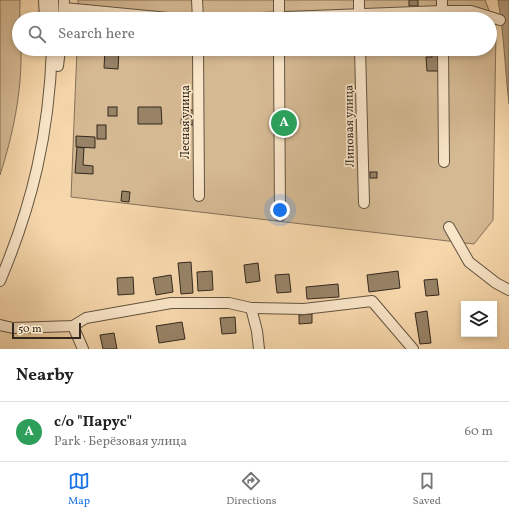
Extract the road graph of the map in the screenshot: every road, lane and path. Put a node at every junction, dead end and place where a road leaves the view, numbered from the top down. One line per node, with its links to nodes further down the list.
1 (44, 0): 8 (street)
2 (53, 0): 9 (street)
3 (197, 0): 11 (street)
4 (279, 0): 12 (street)
5 (359, 0): 13 (street)
6 (442, 0): 14 (street)
7 (64, 4): 10 (street)
8 (45, 12)
9 (53, 12)
10 (125, 12)
11 (198, 12)
12 (279, 12)
13 (359, 12)
14 (442, 12)
15 (464, 12): 16 (street)
16 (474, 12)
17 (497, 19): 18 (street)
18 (500, 20)
19 (46, 56): 26 (street)
20 (52, 56): 26 (street)
21 (59, 56): 26 (street)
22 (198, 56): 28 (street, Лесная улица)
23 (279, 56): 30 (street)
24 (360, 56): 29 (street, Липовая улица)
25 (443, 56): 27 (street)
26 (48, 110): 32 (street)
27 (444, 162)
28 (199, 196)
29 (364, 203)
30 (280, 216)
31 (449, 227): 33 (street)
32 (0, 281)
33 (509, 290)
34 (251, 308): 36 (street); 38 (street); 39 (street)
35 (0, 325): 36 (street)
36 (73, 326): 37 (street)
37 (83, 349)
38 (259, 349)
39 (413, 349)

